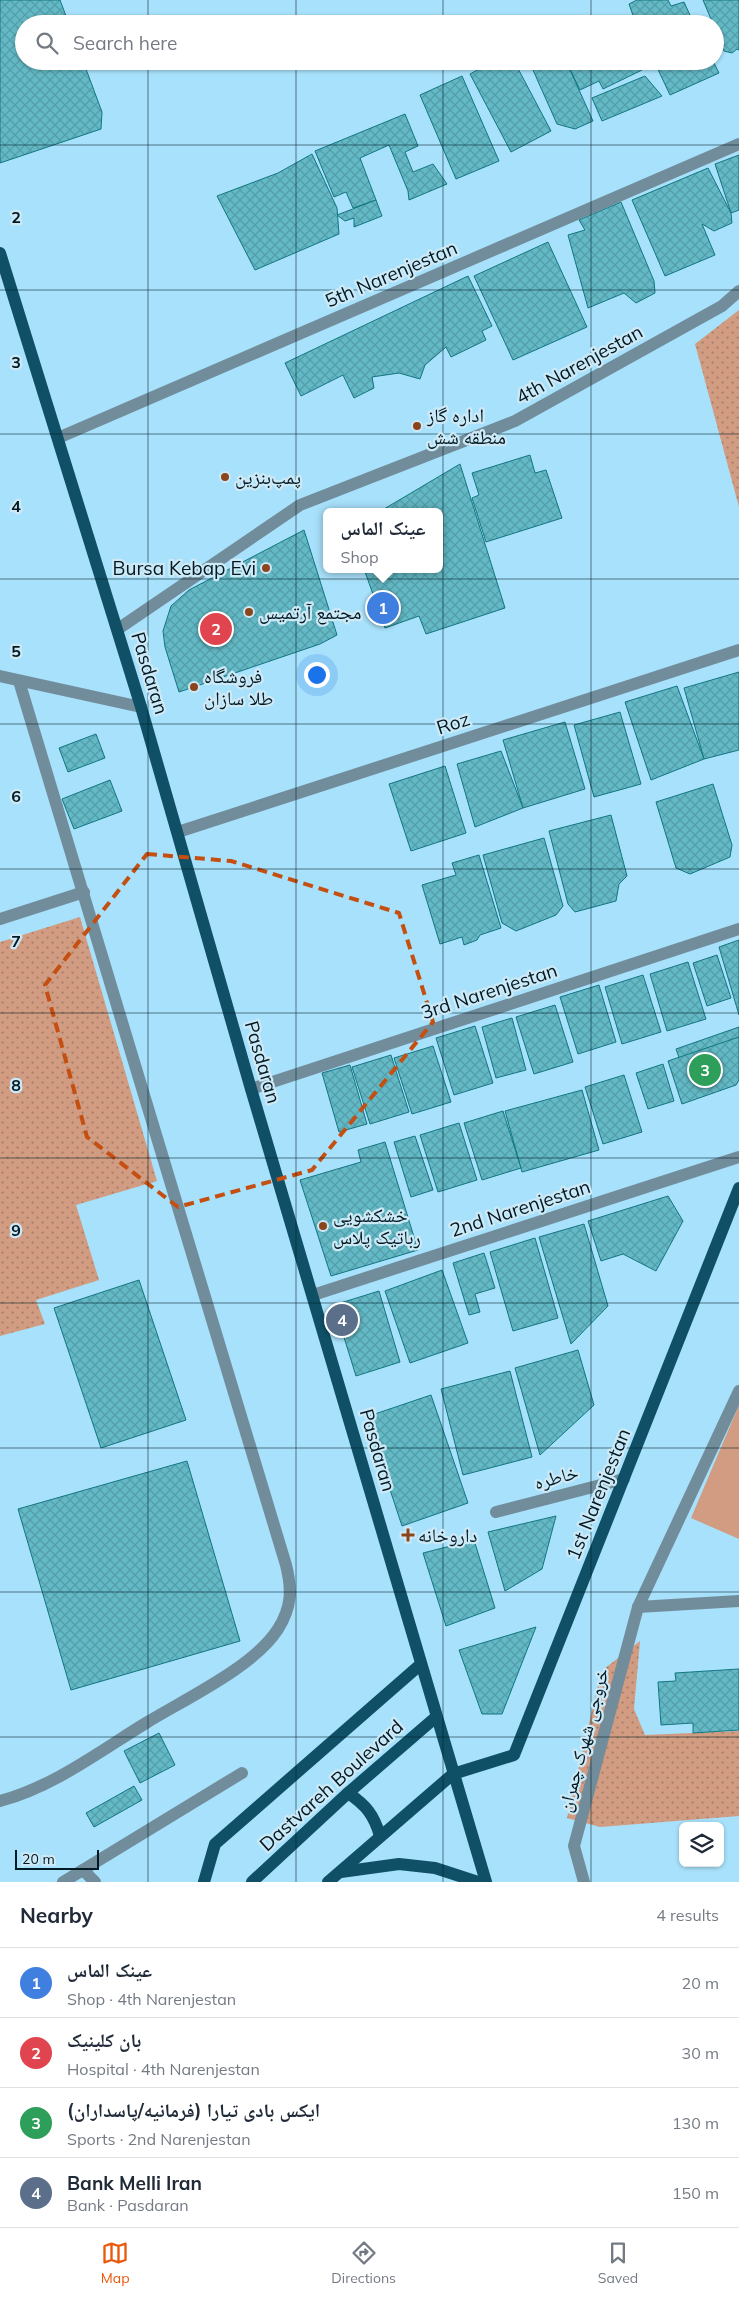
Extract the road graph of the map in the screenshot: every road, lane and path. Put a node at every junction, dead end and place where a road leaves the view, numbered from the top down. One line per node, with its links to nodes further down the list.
1 (739, 144): 4 (street, 5th Narenjestan)
2 (0, 253): 4 (main road, Pasdaran)
3 (739, 291): 5 (street, 4th Narenjestan)
4 (58, 438): 5 (main road, Pasdaran)
5 (118, 629): 9 (main road, Pasdaran)
6 (739, 650): 10 (street, Roz)
7 (0, 676): 8 (street)
8 (19, 681): 9 (street); 11 (street)
9 (141, 708): 10 (main road, Pasdaran)
10 (178, 832): 14 (main road, Pasdaran)
11 (84, 892): 12 (street); 28 (street)
12 (0, 919)
13 (739, 929): 14 (street, 3rd Narenjestan)
14 (251, 1089): 17 (main road, Pasdaran)
15 (739, 1157): 17 (street, 2nd Narenjestan)
16 (739, 1188): 19 (main road, 1st Narenjestan)
17 (313, 1295): 23 (main road, Pasdaran)
18 (739, 1391): 22 (street, خروجی شهرک چمران)
19 (624, 1479): 20 (street, خاطره); 26 (main road, 1st Narenjestan)
20 (496, 1512)
21 (739, 1601): 22 (street)
22 (638, 1607): 39 (street, خروجی شهرک چمران)
23 (421, 1664): 24 (main road, Pasdaran); 34 (main road)
24 (436, 1717): 26 (main road, Pasdaran); 27 (main road, Dastvareh Boulevard)
25 (242, 1773): 30 (street)
26 (453, 1774): 29 (main road); 38 (main road, Pasdaran)
27 (348, 1793): 29 (main road); 35 (main road, Dastvareh Boulevard)
28 (0, 1801)
29 (380, 1836): 31 (main road)
30 (83, 1870): 32 (street); 33 (street)
31 (341, 1872): 36 (main road); 37 (main road)
32 (63, 1882)
33 (95, 1882)
34 (204, 1882)
35 (252, 1882)
36 (328, 1882)
37 (478, 1882)
38 (486, 1882)
39 (584, 1882)

